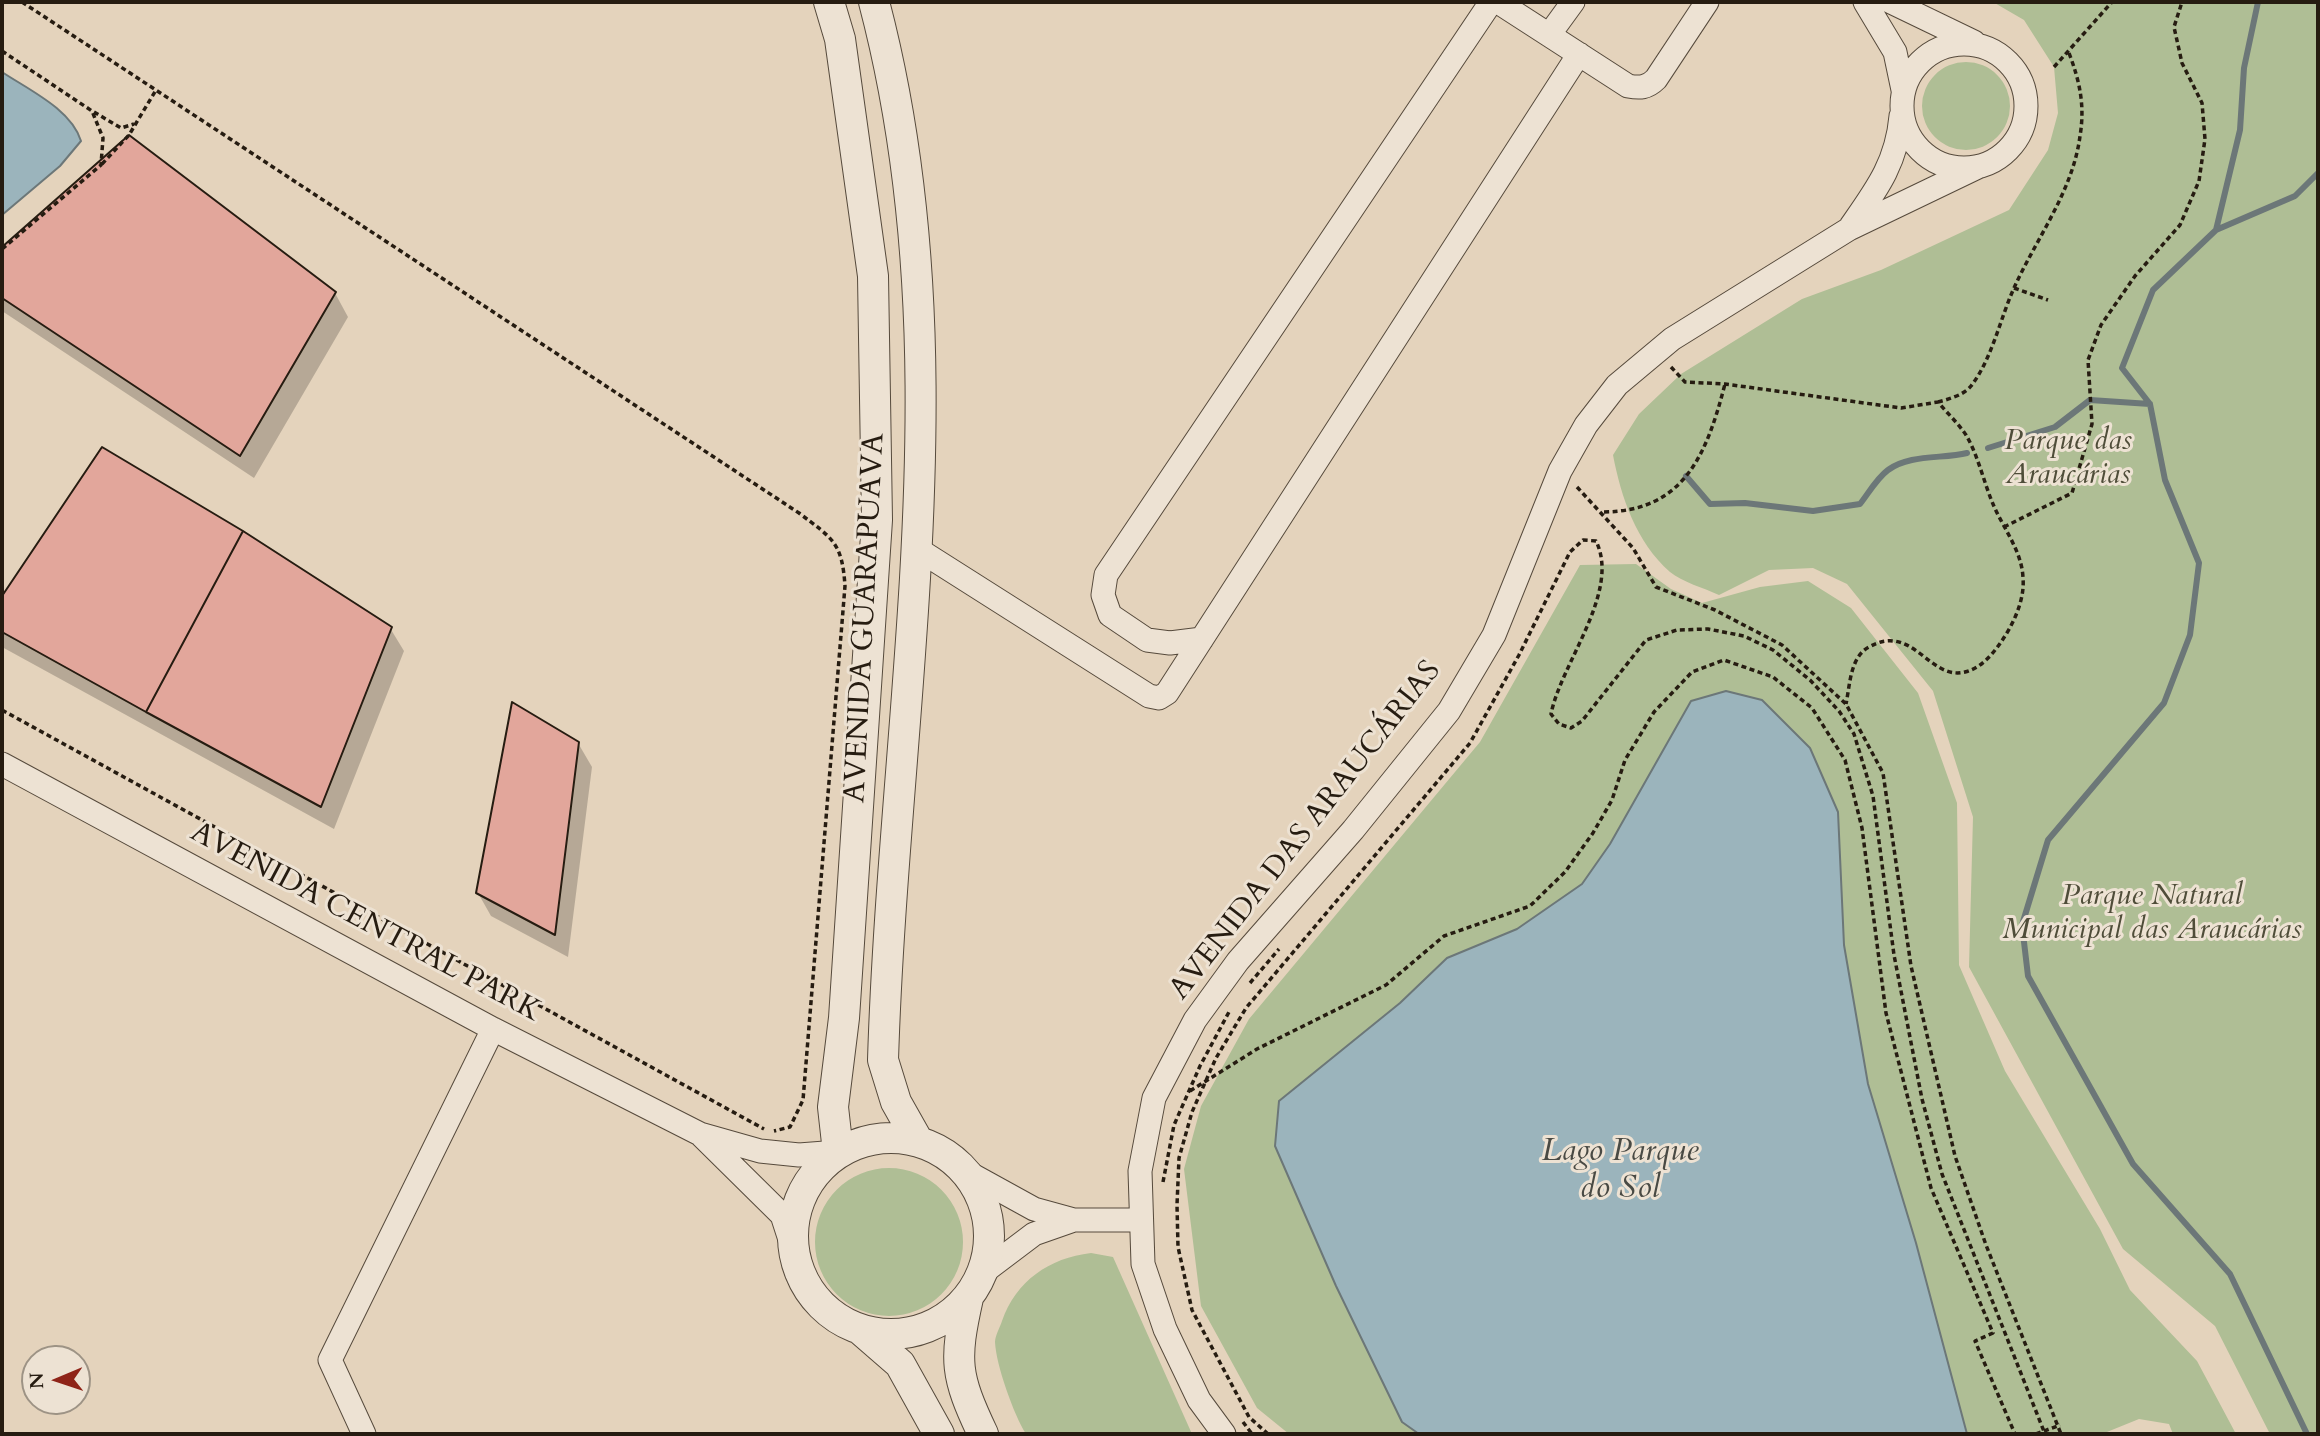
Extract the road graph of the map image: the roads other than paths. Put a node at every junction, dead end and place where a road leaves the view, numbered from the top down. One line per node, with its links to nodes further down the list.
1 (829, 2): 22 (street, AVENIDA GUARAPUAVA)
2 (874, 2): 16 (street, AVENIDA GUARAPUAVA)
3 (1492, 2): 17 (street)
4 (1498, 2): 9 (street)
5 (1573, 2): 10 (street)
6 (1707, 2): 12 (street)
7 (1865, 2): 13 (street, AVENIDA DAS ARAUCÁRIAS)
8 (1891, 2): 11 (street, AVENIDA DAS ARAUCÁRIAS)
9 (1529, 10): 10 (street)
10 (1549, 35): 12 (street)
11 (1980, 45): 13 (street, AVENIDA DAS ARAUCÁRIAS); 14 (street, AVENIDA DAS ARAUCÁRIAS)
12 (1579, 54): 17 (street)
13 (1903, 100): 14 (street, AVENIDA DAS ARAUCÁRIAS); 15 (street, AVENIDA DAS ARAUCÁRIAS)
14 (1978, 167): 15 (street, AVENIDA DAS ARAUCÁRIAS)
15 (1849, 229): 25 (street, AVENIDA DAS ARAUCÁRIAS)
16 (919, 550): 17 (street); 21 (street, AVENIDA GUARAPUAVA)
17 (1202, 639)
18 (2, 764): 19 (street, AVENIDA CENTRAL PARK)
19 (493, 1029): 20 (street, AVENIDA CENTRAL PARK); 30 (street)
20 (700, 1134): 22 (street); 26 (street)
21 (918, 1141): 22 (street); 23 (street)
22 (838, 1153): 26 (street)
23 (965, 1171): 24 (street); 27 (street)
24 (1074, 1220): 25 (street); 27 (street)
25 (1141, 1220): 29 (street, AVENIDA DAS ARAUCÁRIAS)
26 (793, 1249): 28 (street)
27 (975, 1286): 28 (street); 32 (street)
28 (862, 1331): 31 (street)
29 (1231, 1425)
30 (364, 1434)
31 (939, 1434)
32 (983, 1434)

